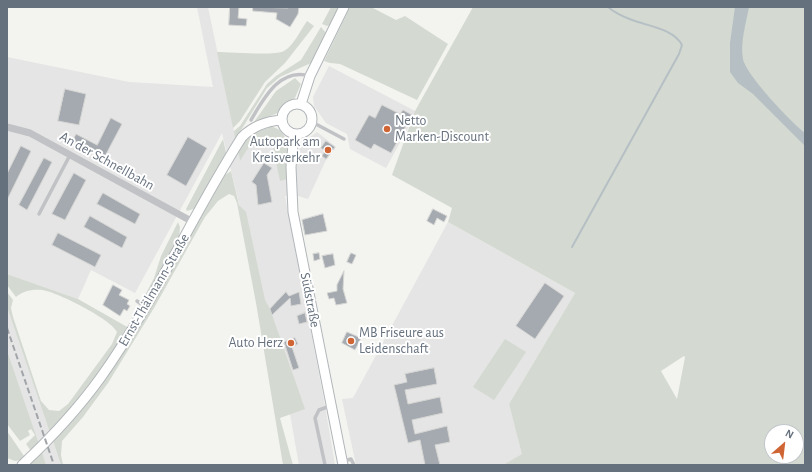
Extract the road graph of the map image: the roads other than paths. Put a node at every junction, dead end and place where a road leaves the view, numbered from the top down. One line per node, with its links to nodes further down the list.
1 (344, 7): 2 (main road)
2 (310, 76): 3 (main road); 4 (lane)
3 (301, 104): 5 (main road); 6 (main road)
4 (252, 120)
5 (282, 120): 8 (main road); 12 (main road, Ernst-Thälmann-Straße)
6 (312, 122): 8 (main road); 9 (lane)
7 (7, 127): 10 (street, An der Schnellbahn)
8 (294, 134): 15 (main road, Südstraße)
9 (344, 139)
10 (70, 155): 11 (lane); 12 (street, An der Schnellbahn)
11 (39, 214)
12 (193, 222): 14 (main road, Ernst-Thälmann-Straße)
13 (137, 301): 14 (lane)
14 (145, 306): 17 (main road, Ernst-Thälmann-Straße)
15 (331, 405): 16 (main road, Südstraße); 18 (lane)
16 (343, 463): 19 (lane)
17 (22, 465)
18 (325, 465)
19 (354, 465)

